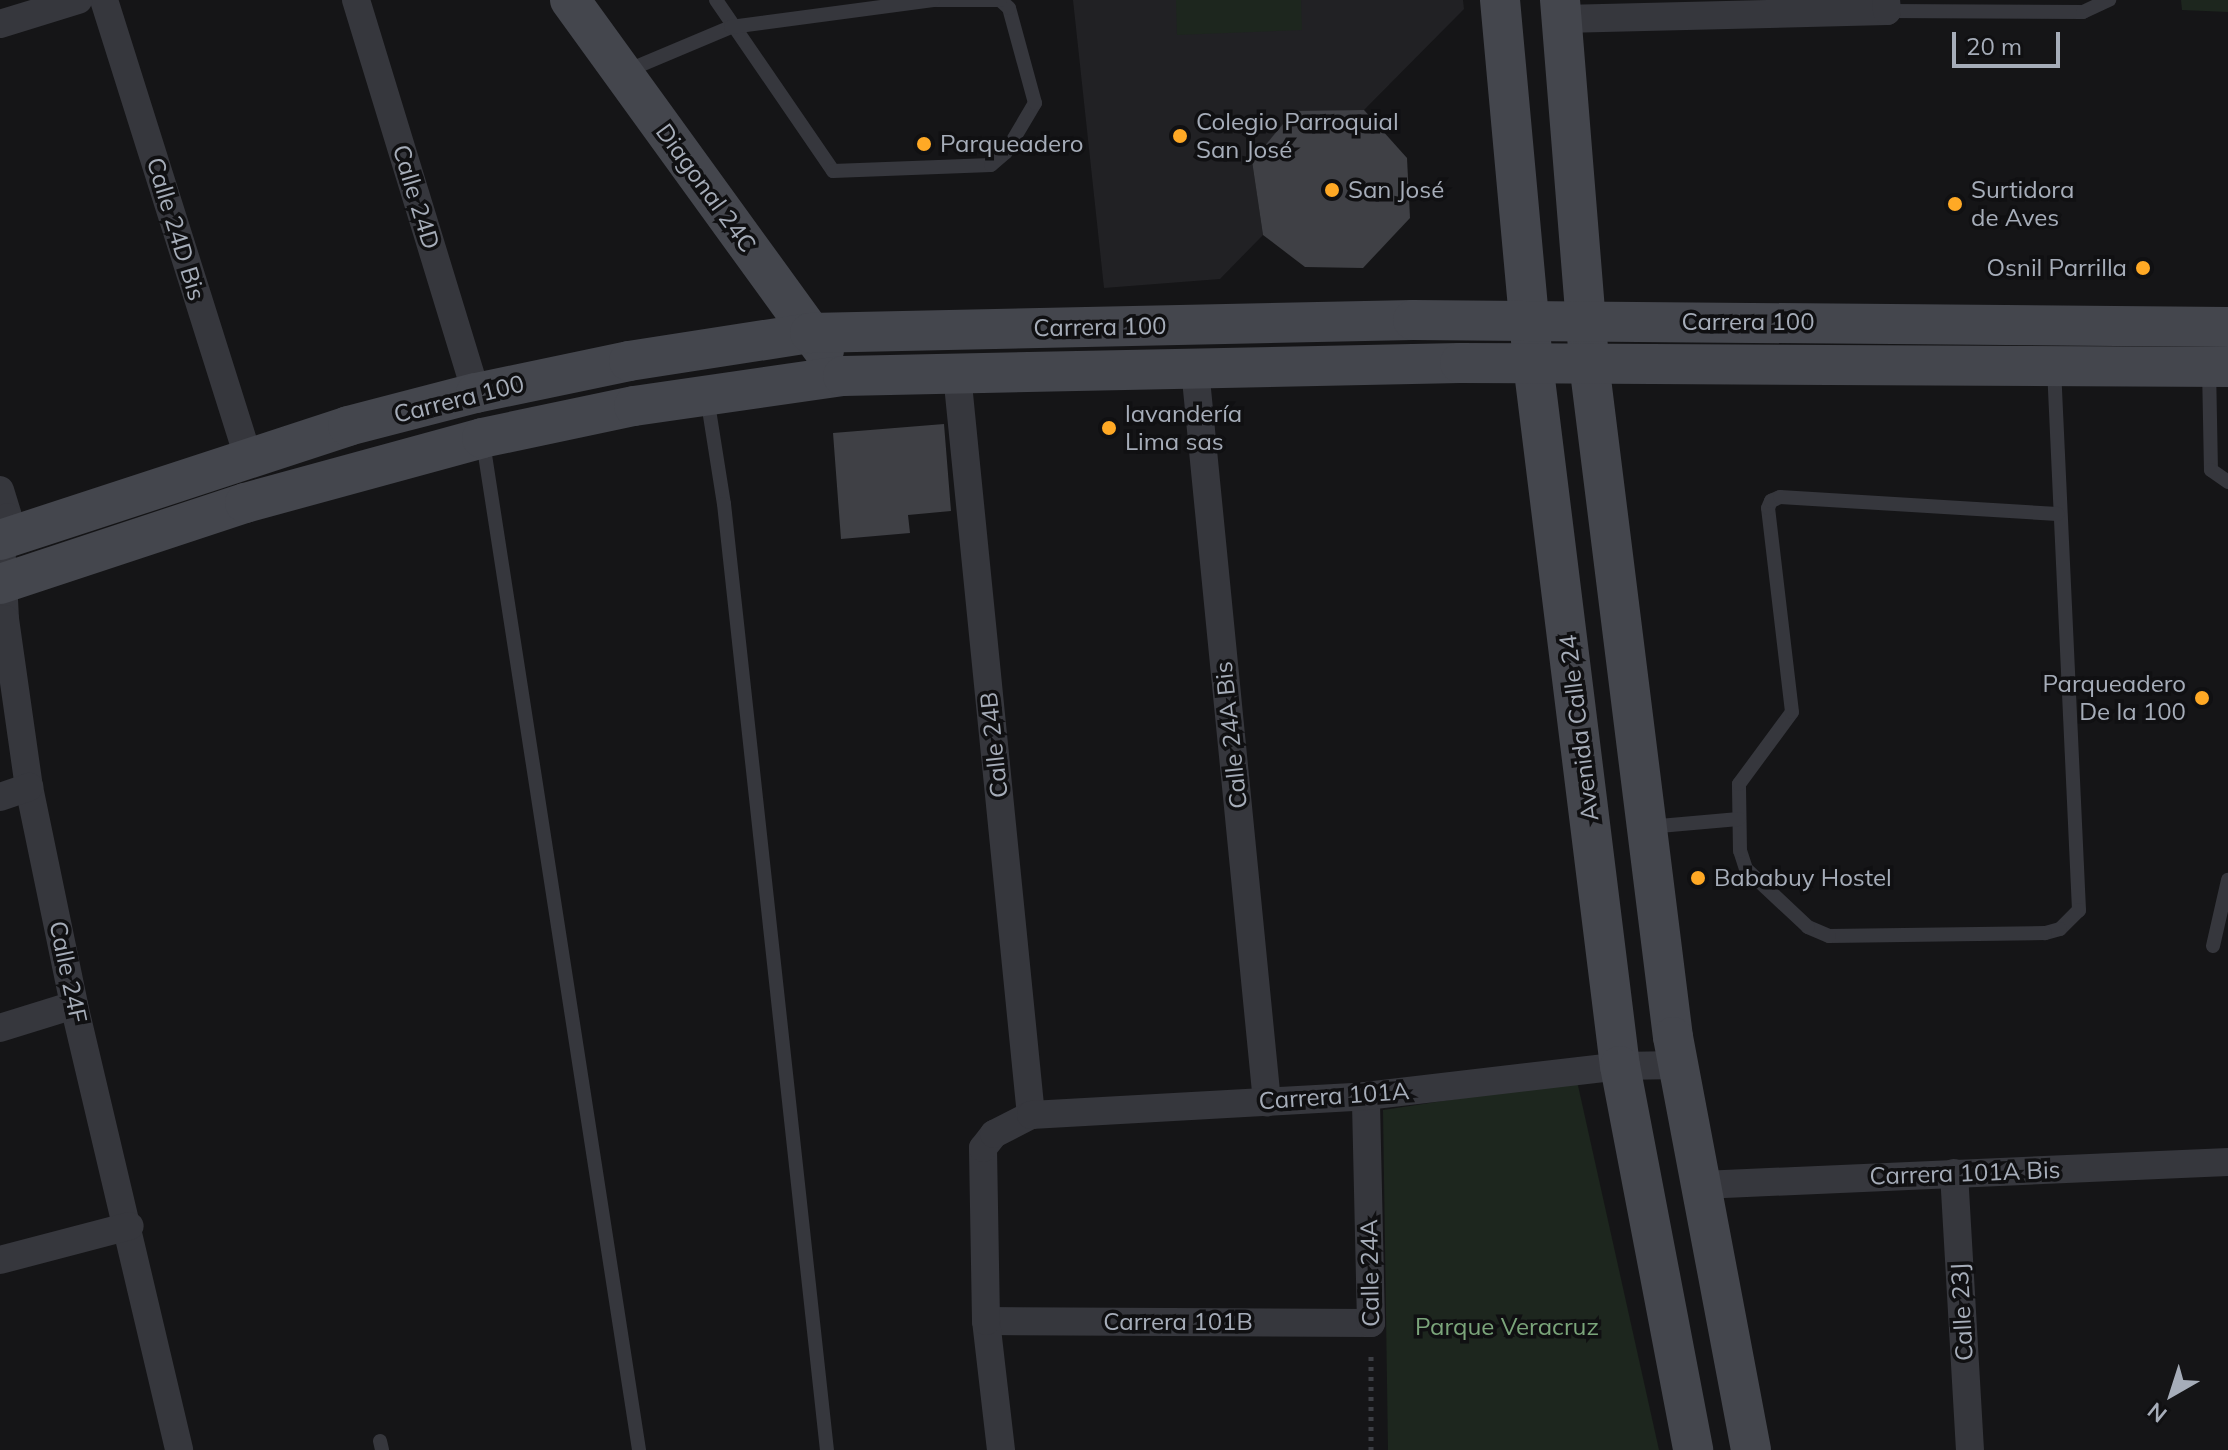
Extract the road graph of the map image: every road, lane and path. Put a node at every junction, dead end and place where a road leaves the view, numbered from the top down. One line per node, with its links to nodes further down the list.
1 (78, 0): 11 (street)
2 (104, 0): 28 (street, Calle 24D Bis)
3 (356, 0): 25 (street, Calle 24D)
4 (570, 0): 13 (main road, Diagonal 24C)
5 (716, 0): 12 (lane)
6 (933, 0): 12 (lane); 12 (lane)
7 (1500, 0): 14 (main road, Avenida Calle 24)
8 (2109, 0): 9 (lane)
9 (1886, 6): 10 (street)
10 (1561, 10): 15 (main road)
11 (0, 24)
12 (731, 27): 13 (lane)
13 (622, 72): 17 (main road, Diagonal 24C)
14 (1529, 320): 15 (main road, Carrera 100); 17 (main road, Carrera 100); 18 (main road, Avenida Calle 24)
15 (1587, 320): 16 (main road, Carrera 100); 19 (main road)
16 (2228, 327)
17 (810, 333): 24 (main road, Diagonal 24C); 25 (main road, Carrera 100)
18 (1533, 363): 19 (main road, Carrera 100); 22 (main road, Carrera 100); 43 (main road, Avenida Calle 24)
19 (1589, 363): 20 (main road, Carrera 100); 37 (main road)
20 (2053, 364): 21 (main road, Carrera 100); 31 (lane)
21 (2219, 367): 29 (lane)
22 (1195, 369): 23 (main road, Carrera 100); 45 (street, Calle 24A Bis)
23 (957, 374): 24 (main road, Carrera 100); 46 (street, Calle 24B)
24 (843, 376): 26 (main road, Carrera 100)
25 (476, 393): 28 (main road, Carrera 100)
26 (707, 396): 27 (main road, Carrera 100); 56 (lane)
27 (482, 438): 33 (main road, Carrera 100); 55 (lane)
28 (248, 457): 32 (main road, Carrera 100)
29 (2228, 482)
30 (0, 490): 32 (street, Calle 24F)
31 (2057, 514): 36 (lane); 36 (lane)
32 (1, 540): 33 (street, Calle 24F)
33 (1, 584): 34 (street, Calle 24F)
34 (29, 787): 35 (street); 40 (street, Calle 24F)
35 (0, 797)
36 (1739, 819): 37 (lane)
37 (1647, 827): 42 (main road)
38 (2228, 880): 39 (lane)
39 (2213, 946)
40 (74, 1005): 41 (street); 50 (street, Calle 24F)
41 (0, 1028)
42 (1677, 1065): 43 (street, Carrera 101A); 49 (main road)
43 (1620, 1066): 44 (street, Carrera 101A); 59 (main road, Avenida Calle 24)
44 (1366, 1096): 45 (street, Carrera 101A); 53 (street, Calle 24A)
45 (1267, 1102): 46 (street, Carrera 101A)
46 (1031, 1115): 52 (street, Carrera 101A)
47 (2228, 1162): 48 (street, Carrera 101A Bis)
48 (1954, 1173): 49 (street, Carrera 101A Bis); 61 (street, Calle 23J)
49 (1702, 1185): 60 (main road)
50 (130, 1226): 51 (street); 54 (street, Calle 24F)
51 (0, 1260)
52 (986, 1321): 53 (street, Carrera 101B); 57 (street)
53 (1371, 1323): 58 (path, Calle 24A)
54 (172, 1449)
55 (639, 1450)
56 (827, 1450)
57 (1001, 1450)
58 (1371, 1450)
59 (1693, 1450)
60 (1751, 1450)
61 (1970, 1450)

